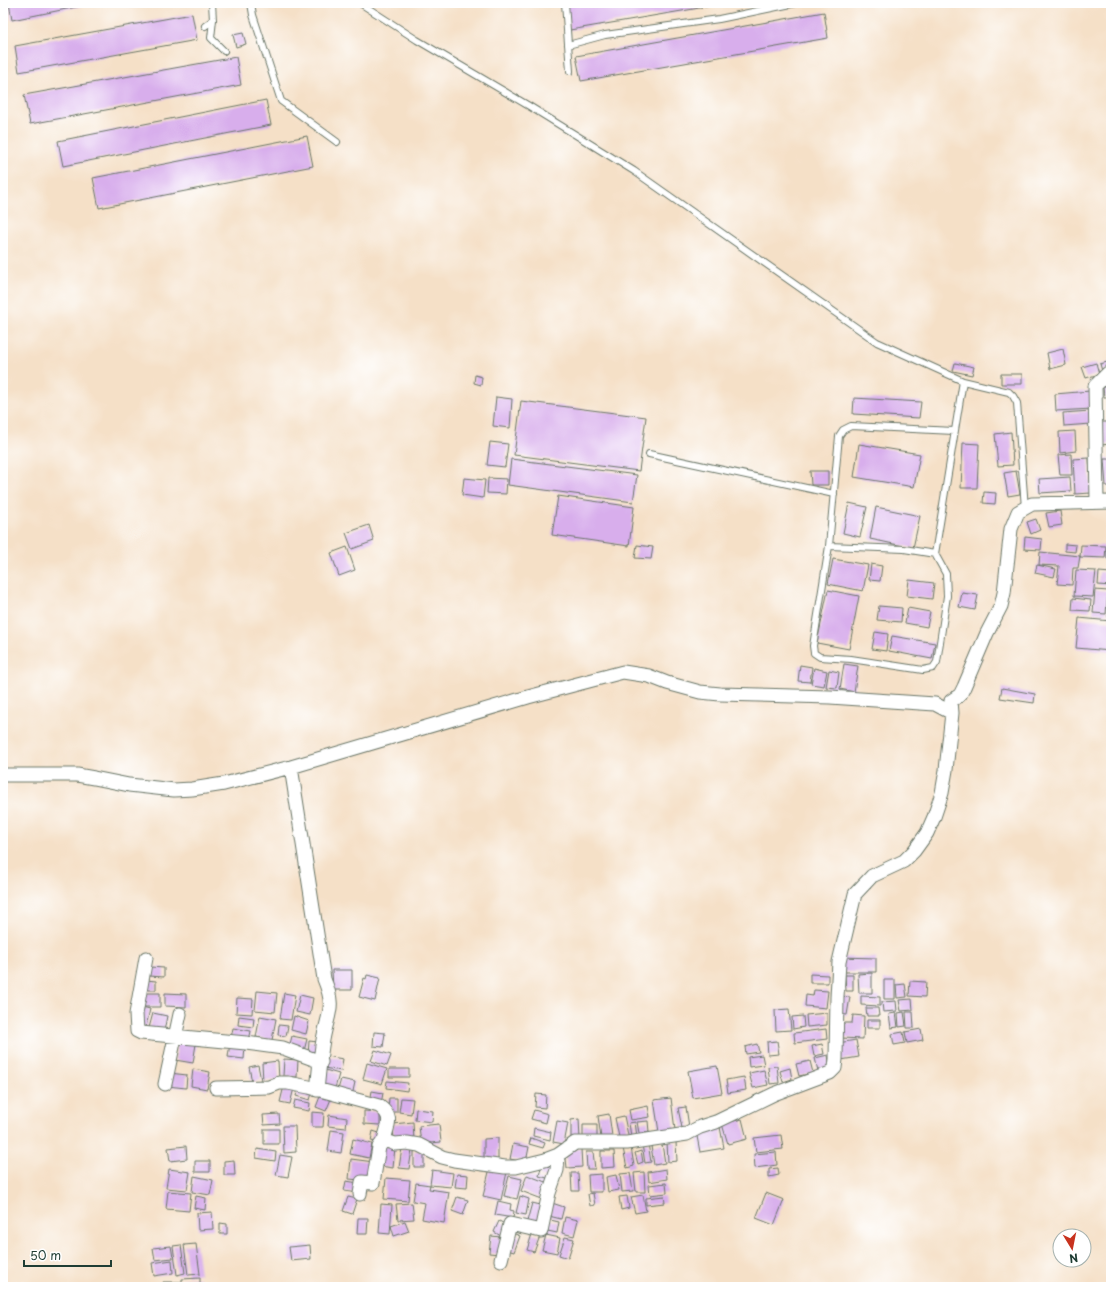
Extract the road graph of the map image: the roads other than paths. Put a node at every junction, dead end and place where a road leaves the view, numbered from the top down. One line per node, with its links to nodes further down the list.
1 (212, 3): 6 (lane)
2 (251, 3): 11 (lane)
3 (360, 3): 13 (lane)
4 (565, 3): 8 (lane)
5 (796, 3): 8 (lane)
6 (213, 20): 7 (lane); 9 (lane)
7 (205, 26)
8 (568, 45): 10 (lane)
9 (224, 51)
10 (570, 71)
11 (337, 142)
12 (1111, 372): 17 (street)
13 (963, 381): 14 (lane); 19 (lane)
14 (954, 431): 16 (lane); 21 (lane)
15 (649, 454): 16 (lane)
16 (834, 494): 20 (lane)
17 (1097, 502): 18 (street); 19 (street)
18 (1111, 502)
19 (1025, 508): 22 (street)
20 (829, 546): 21 (lane); 21 (lane)
21 (935, 554)
22 (952, 713): 23 (street); 33 (street)
23 (291, 767): 24 (street); 28 (street)
24 (3, 775)
25 (146, 958): 27 (street)
26 (180, 1014): 27 (street)
27 (175, 1036): 28 (street); 29 (street)
28 (321, 1062): 31 (street)
29 (164, 1084)
30 (216, 1088): 31 (street)
31 (318, 1090): 32 (street)
32 (384, 1140): 33 (street); 34 (street)
33 (558, 1155): 35 (street)
34 (360, 1194)
35 (501, 1260)

